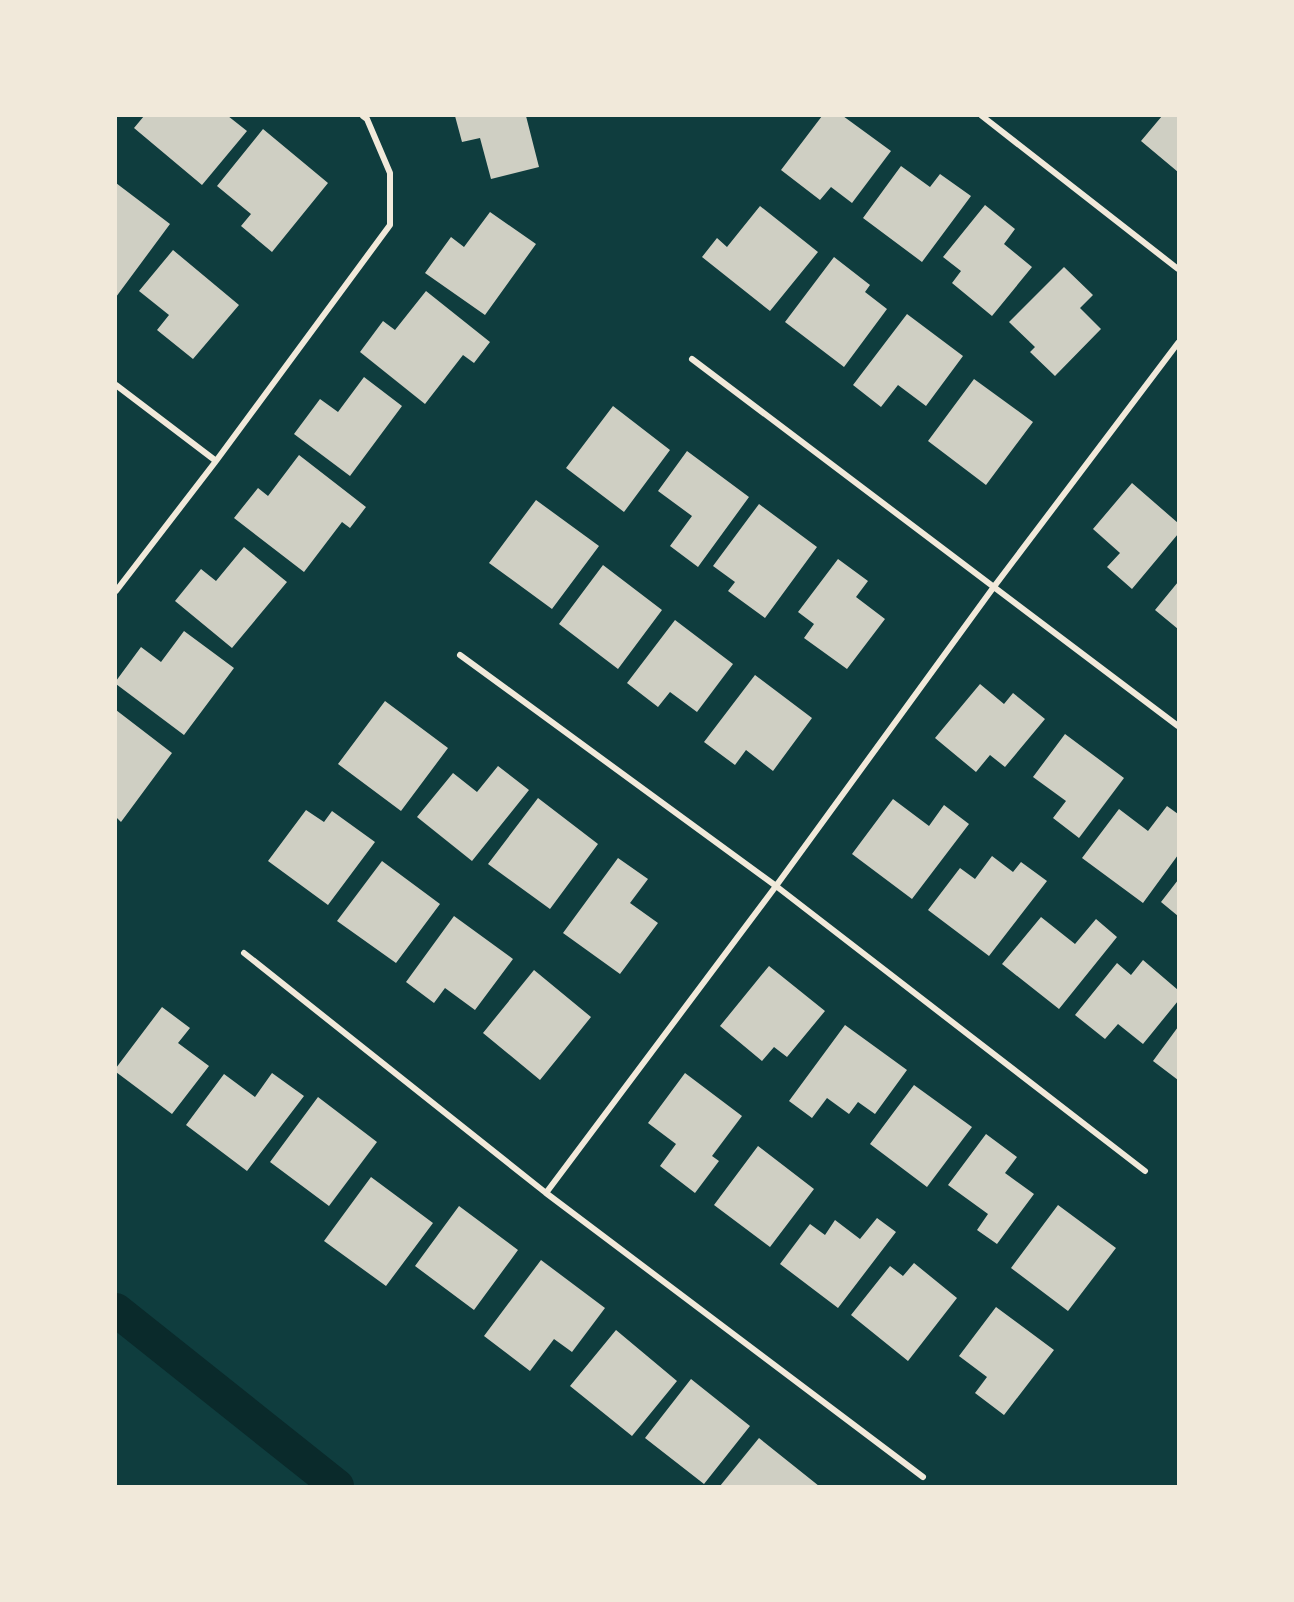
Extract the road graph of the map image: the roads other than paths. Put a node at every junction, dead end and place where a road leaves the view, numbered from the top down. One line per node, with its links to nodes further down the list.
1 (363, 116): 7 (street)
2 (982, 116): 3 (street)
3 (1179, 269)
4 (1179, 343): 8 (street)
5 (692, 359): 8 (street)
6 (116, 385): 7 (street)
7 (216, 461): 9 (street)
8 (993, 588): 11 (street); 12 (street)
9 (116, 591)
10 (460, 655): 12 (street)
11 (1179, 726)
12 (776, 886): 14 (street); 15 (street)
13 (244, 953): 15 (street)
14 (1145, 1171)
15 (546, 1192): 16 (street)
16 (923, 1477)

